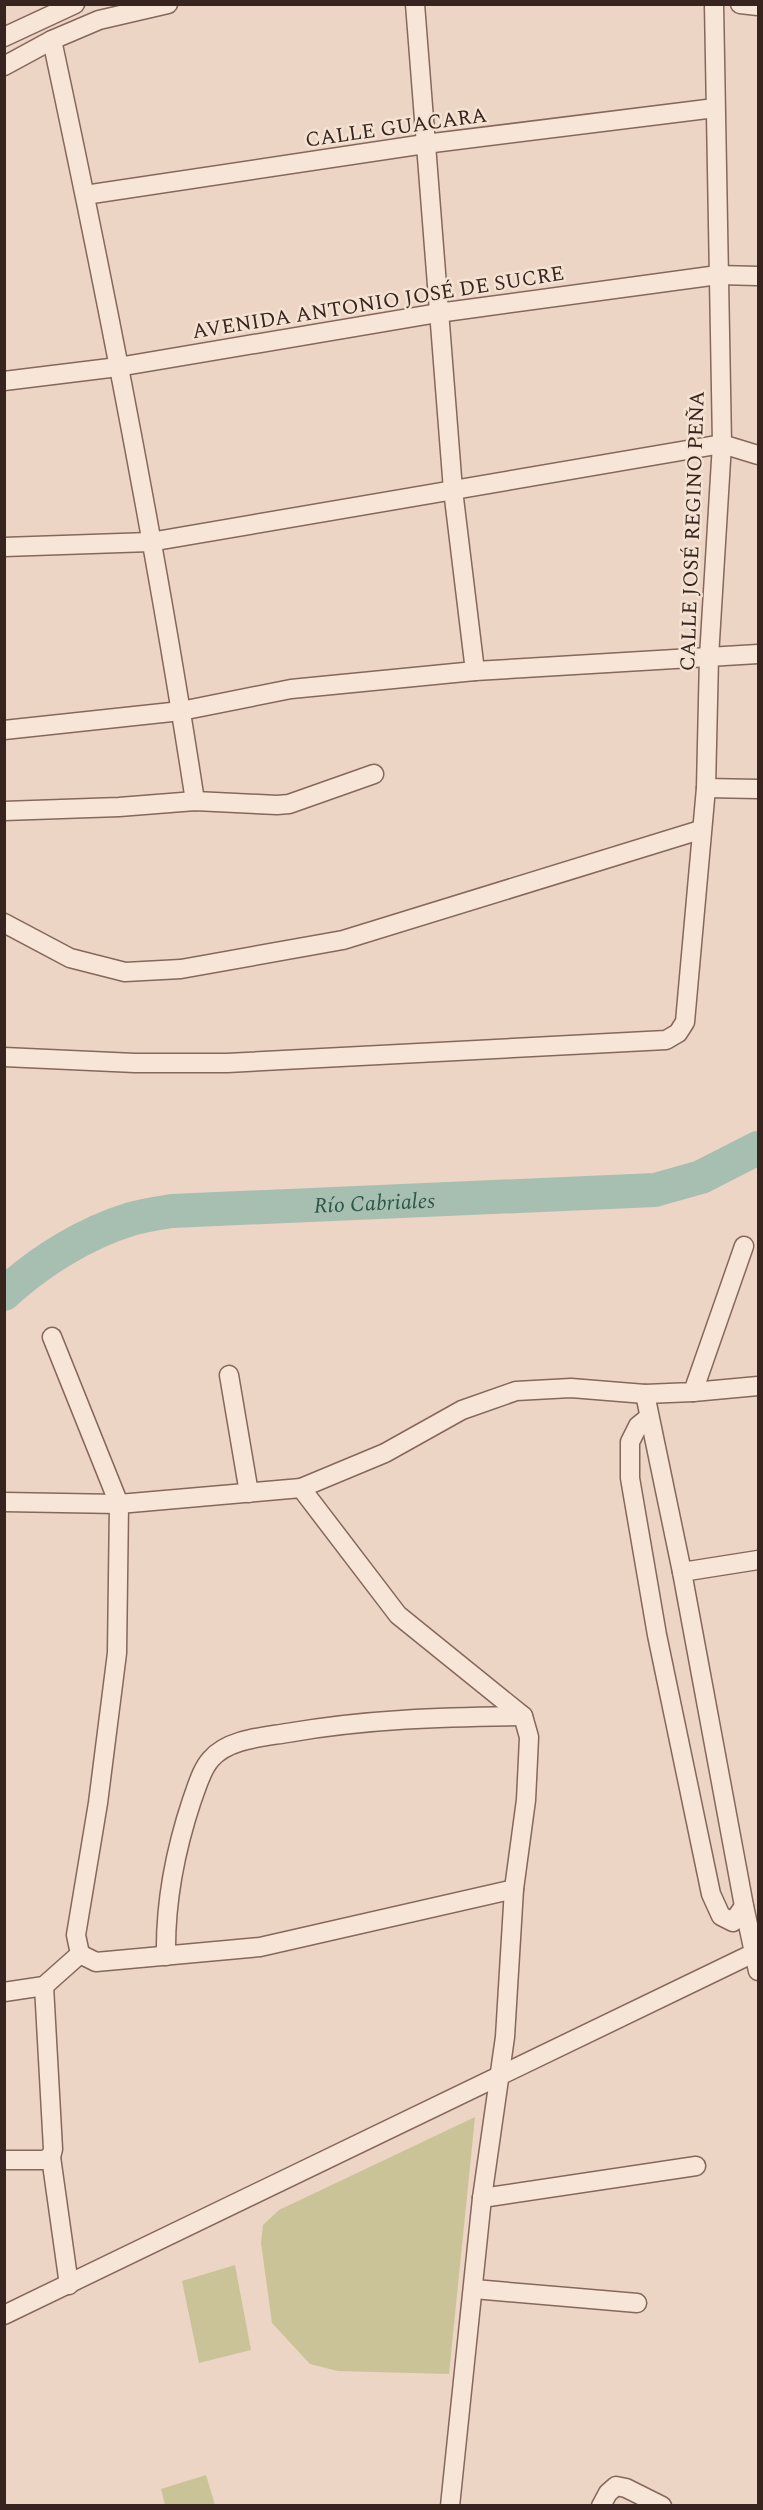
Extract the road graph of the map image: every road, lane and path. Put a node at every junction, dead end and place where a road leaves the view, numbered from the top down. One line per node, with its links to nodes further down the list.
1 (75, 4): 7 (street)
2 (168, 4): 8 (street)
3 (415, 4): 11 (street)
4 (714, 4): 10 (street, CALLE JOSÉ REGINO PEÑA)
5 (740, 4): 6 (street)
6 (759, 6)
7 (4, 37)
8 (52, 40): 9 (street); 12 (street)
9 (4, 66)
10 (715, 108): 11 (street, CALLE GUACARA); 13 (street, CALLE JOSÉ REGINO PEÑA)
11 (425, 144): 12 (street, CALLE GUACARA); 15 (street)
12 (85, 195): 16 (street)
13 (718, 275): 14 (street, AVENIDA ANTONIO JOSÉ DE SUCRE); 15 (street, AVENIDA ANTONIO JOSÉ DE SUCRE); 18 (street, CALLE JOSÉ REGINO PEÑA)
14 (759, 276)
15 (438, 313): 16 (street, AVENIDA ANTONIO JOSÉ DE SUCRE); 20 (street)
16 (118, 367): 17 (street, AVENIDA ANTONIO JOSÉ DE SUCRE); 21 (street)
17 (4, 381)
18 (722, 444): 19 (street); 20 (street); 24 (street, CALLE JOSÉ REGINO PEÑA)
19 (759, 455)
20 (453, 490): 21 (street); 25 (street)
21 (150, 542): 22 (street); 26 (street)
22 (4, 547)
23 (759, 654): 24 (street)
24 (709, 657): 25 (street); 29 (street, CALLE JOSÉ REGINO PEÑA)
25 (475, 671): 26 (street)
26 (181, 711): 27 (street); 31 (street)
27 (4, 729)
28 (374, 774): 31 (street)
29 (706, 788): 30 (street); 33 (street, CALLE JOSÉ REGINO PEÑA)
30 (759, 789)
31 (195, 801): 32 (street)
32 (4, 811)
33 (700, 830): 34 (street); 35 (street, CALLE JOSÉ REGINO PEÑA)
34 (4, 923)
35 (4, 1057)
36 (744, 1246): 40 (street)
37 (52, 1337): 46 (street)
38 (229, 1375): 44 (street)
39 (759, 1386): 40 (street)
40 (693, 1392): 41 (street)
41 (645, 1394): 42 (street); 43 (street)
42 (650, 1417): 48 (street); 51 (street)
43 (301, 1488): 44 (street); 49 (street)
44 (249, 1493): 46 (street)
45 (4, 1502): 46 (street)
46 (119, 1504): 53 (street)
47 (759, 1560): 48 (street)
48 (682, 1572): 51 (street)
49 (523, 1716): 50 (street); 54 (street)
50 (514, 1889): 54 (street); 58 (street)
51 (744, 1906): 52 (street)
52 (757, 1952): 55 (street); 58 (street)
53 (80, 1954): 54 (street); 56 (street)
54 (166, 1956)
55 (759, 1971)
56 (44, 1986): 57 (street); 59 (street)
57 (4, 1992)
58 (501, 2077): 62 (street); 63 (street)
59 (51, 2157): 60 (street); 63 (street)
60 (4, 2160)
61 (696, 2166): 62 (street)
62 (482, 2198): 64 (street)
63 (69, 2284): 66 (street)
64 (474, 2289): 65 (street); 67 (street)
65 (637, 2302)
66 (4, 2315)
67 (450, 2505)
68 (600, 2505): 69 (street)
69 (662, 2505)

